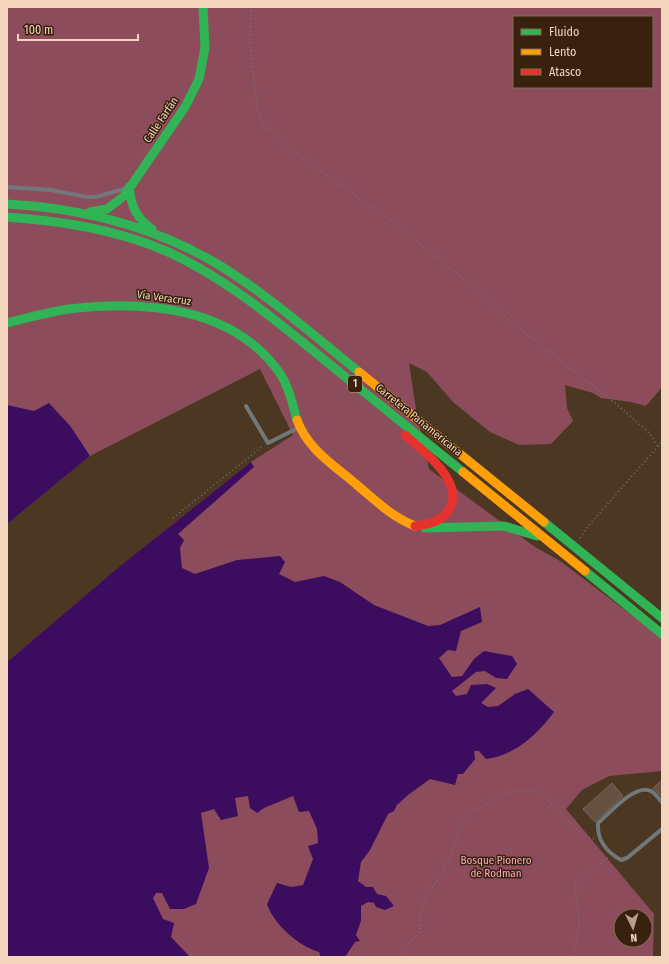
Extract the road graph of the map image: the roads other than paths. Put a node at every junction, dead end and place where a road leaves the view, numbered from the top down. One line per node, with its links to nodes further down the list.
1 (202, 7): 2 (main road, Calle Farfán)
2 (129, 187): 3 (lane); 5 (main road, Calle Farfán); 7 (main road)
3 (7, 188)
4 (7, 204): 5 (main road, Carretera Panamericana / 1)
5 (85, 212): 7 (main road, Carretera Panamericana / 1)
6 (7, 217): 9 (main road, Carretera Panamericana / 1)
7 (164, 237): 14 (main road, Carretera Panamericana / 1)
8 (7, 323): 11 (main road, Vía Veracruz)
9 (336, 368): 12 (main road); 13 (main road, Carretera Panamericana / 1)
10 (246, 406): 11 (lane)
11 (300, 427): 12 (main road, Vía Veracruz)
12 (415, 526): 13 (main road, Vía Veracruz)
13 (548, 542): 15 (main road, Carretera Panamericana / 1)
14 (662, 618)
15 (662, 634)
16 (662, 802): 17 (lane)
17 (662, 829)

